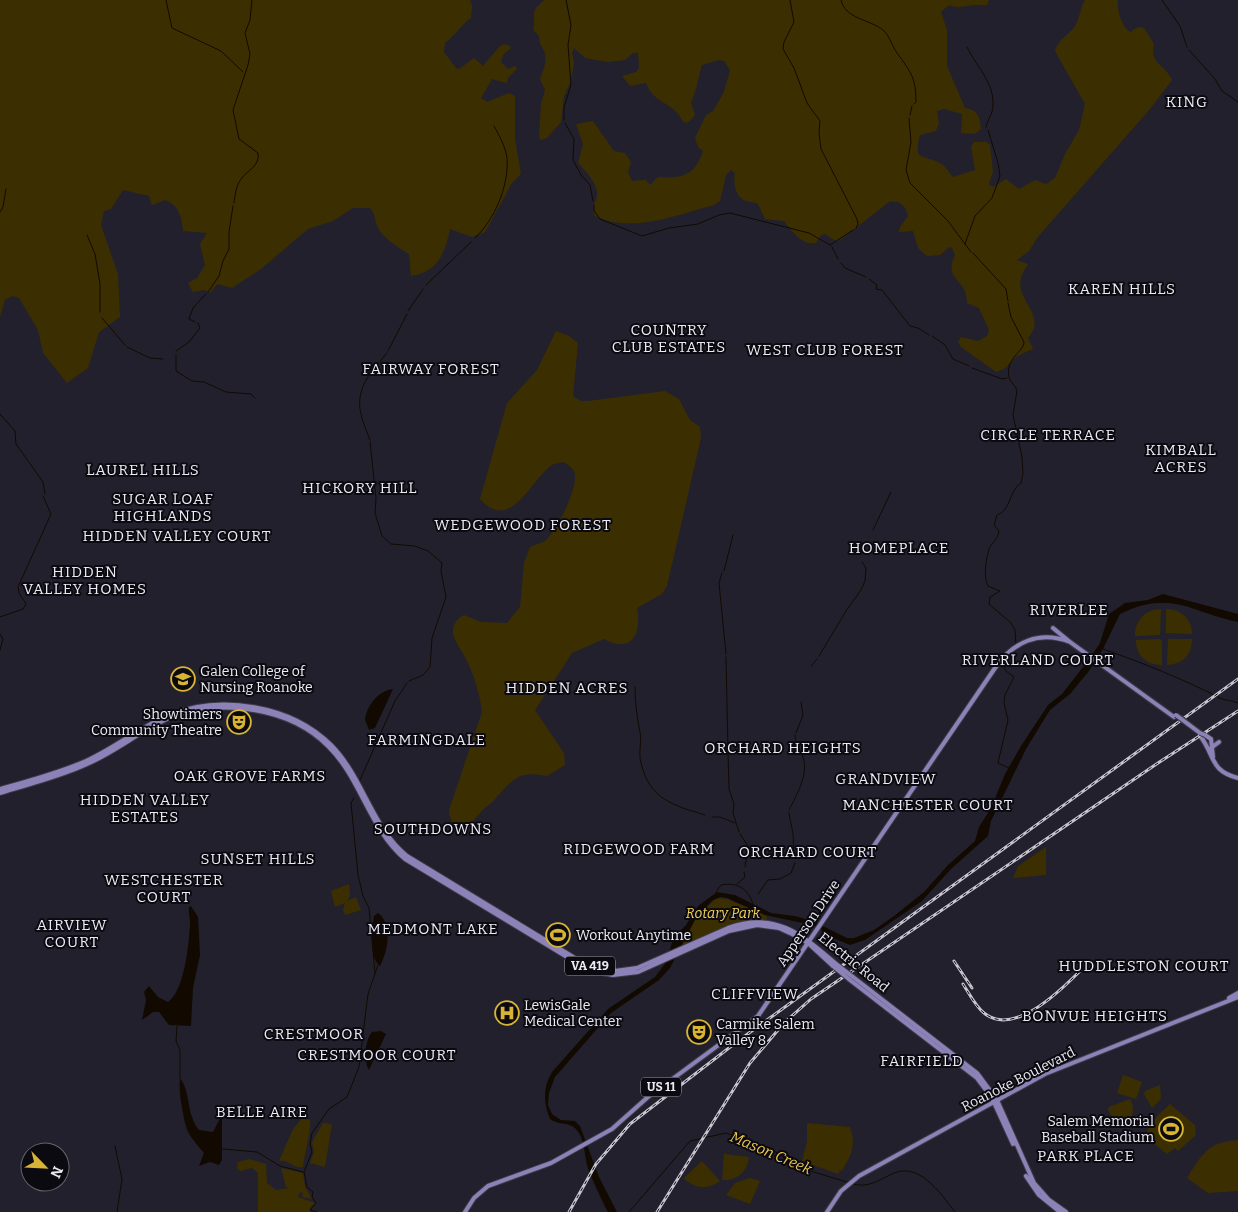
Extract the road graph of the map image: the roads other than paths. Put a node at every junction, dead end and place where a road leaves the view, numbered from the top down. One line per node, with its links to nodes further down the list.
1 (1053, 628): 2 (main road)
2 (1070, 642): 3 (main road, US 11, bridge); 10 (main road, Apperson Drive / US 11)
3 (1201, 735): 5 (main road, US 11); 6 (main road)
4 (1219, 742): 5 (main road)
5 (1211, 748): 6 (main road, US 11)
6 (1220, 770): 7 (main road)
7 (1238, 778)
8 (0, 791): 9 (main road, VA 419)
9 (530, 932): 11 (main road, Electric Road / VA 419); 13 (main road, Electric Road / VA 419)
10 (809, 942): 11 (main road, Electric Road / VA 419); 15 (main road, Electric Road / VA 419, bridge); 16 (main road, Apperson Drive / US 11)
11 (658, 962): 13 (main road, Electric Road / VA 419)
12 (602, 964): 13 (main road)
13 (604, 970)
14 (1237, 995): 15 (main road, Roanoke Boulevard)
15 (996, 1101): 17 (main road, Roanoke Boulevard); 18 (main road, VA 419); 19 (main road, VA 419)
16 (465, 1212)
17 (826, 1212)
18 (1060, 1212)
19 (1066, 1212)

